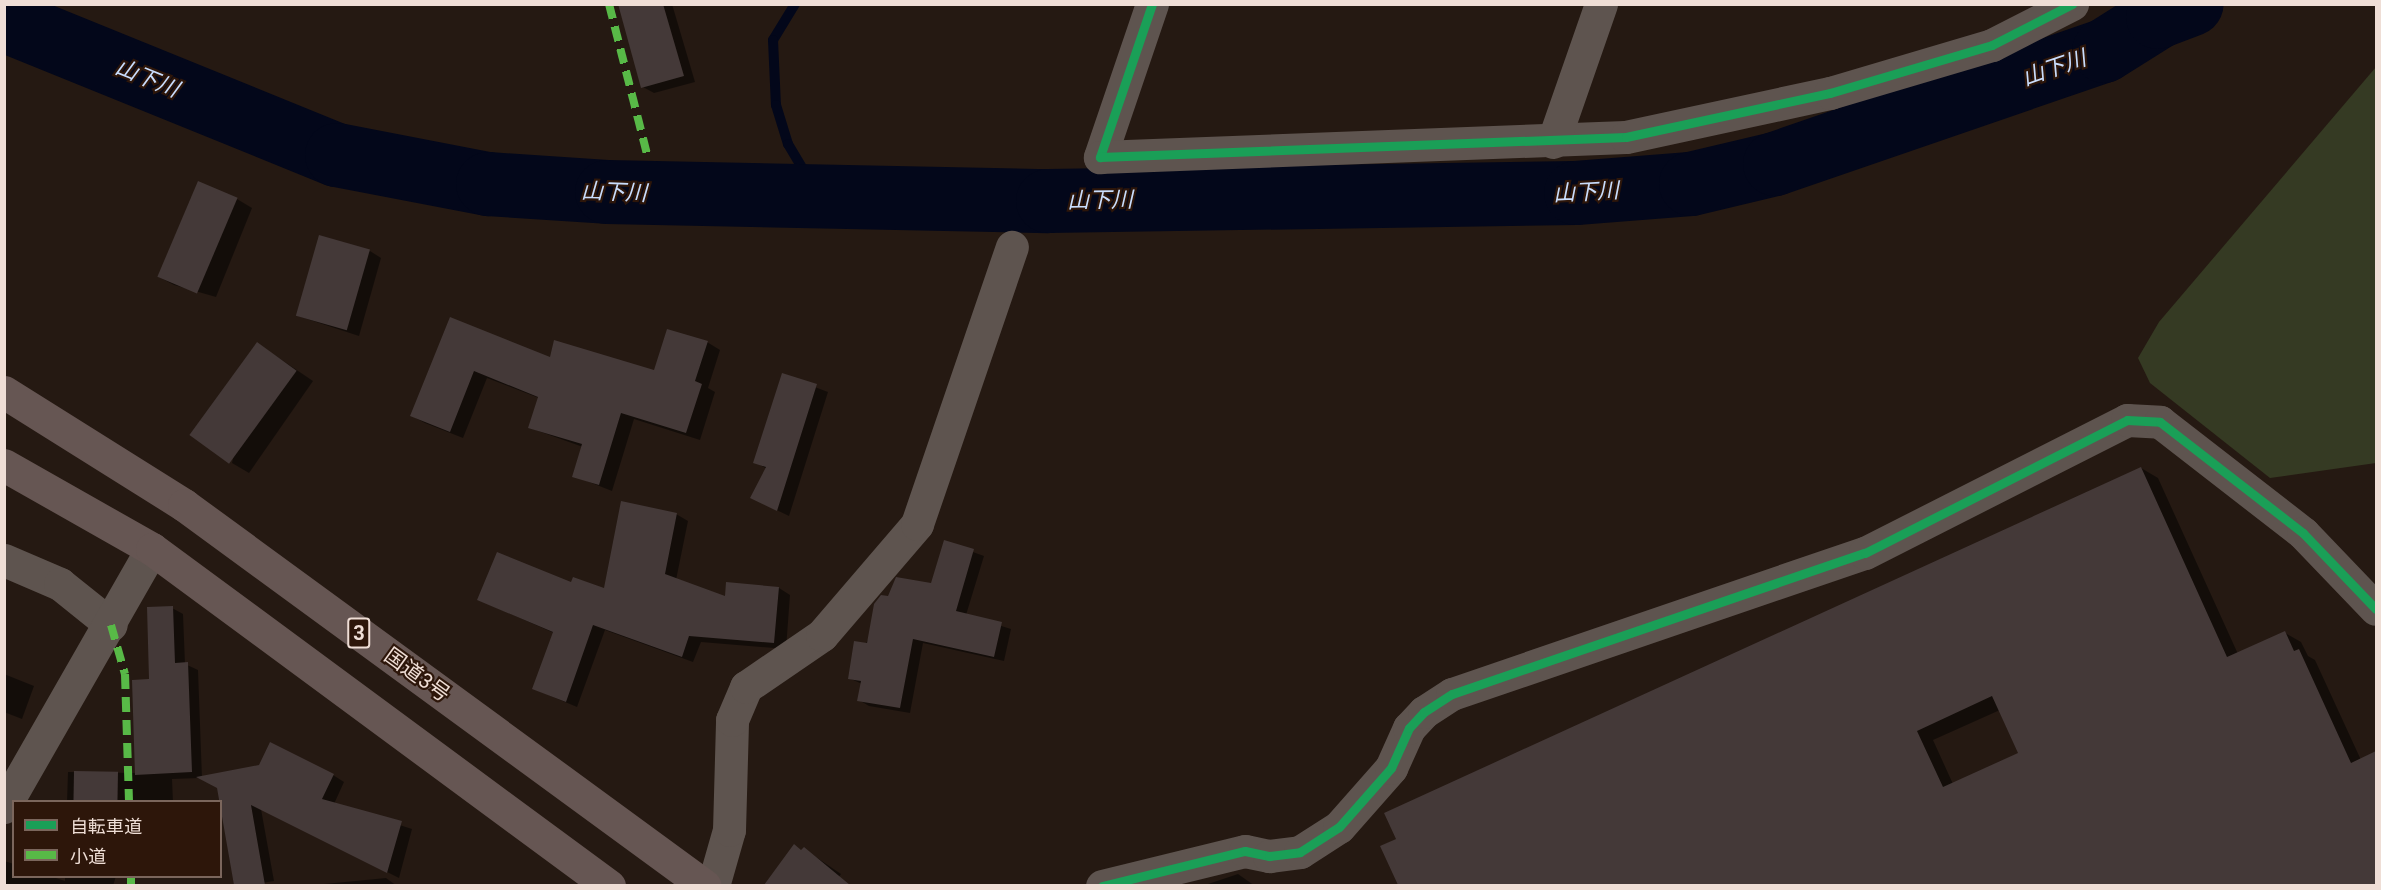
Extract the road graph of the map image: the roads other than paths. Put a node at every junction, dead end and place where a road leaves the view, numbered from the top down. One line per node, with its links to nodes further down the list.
1 (1152, 4): 4 (street)
2 (1601, 4): 4 (street)
3 (2072, 4): 4 (street)
4 (1553, 142)
5 (1012, 247): 15 (street)
6 (4, 392): 14 (highway, 国道3号 / 3)
7 (4, 465): 8 (highway)
8 (152, 549): 11 (street); 13 (highway)
9 (4, 560): 11 (street)
10 (2376, 609): 16 (street)
11 (111, 625): 12 (street)
12 (4, 807)
13 (609, 885)
14 (705, 885)
15 (713, 885)
16 (1102, 885)

